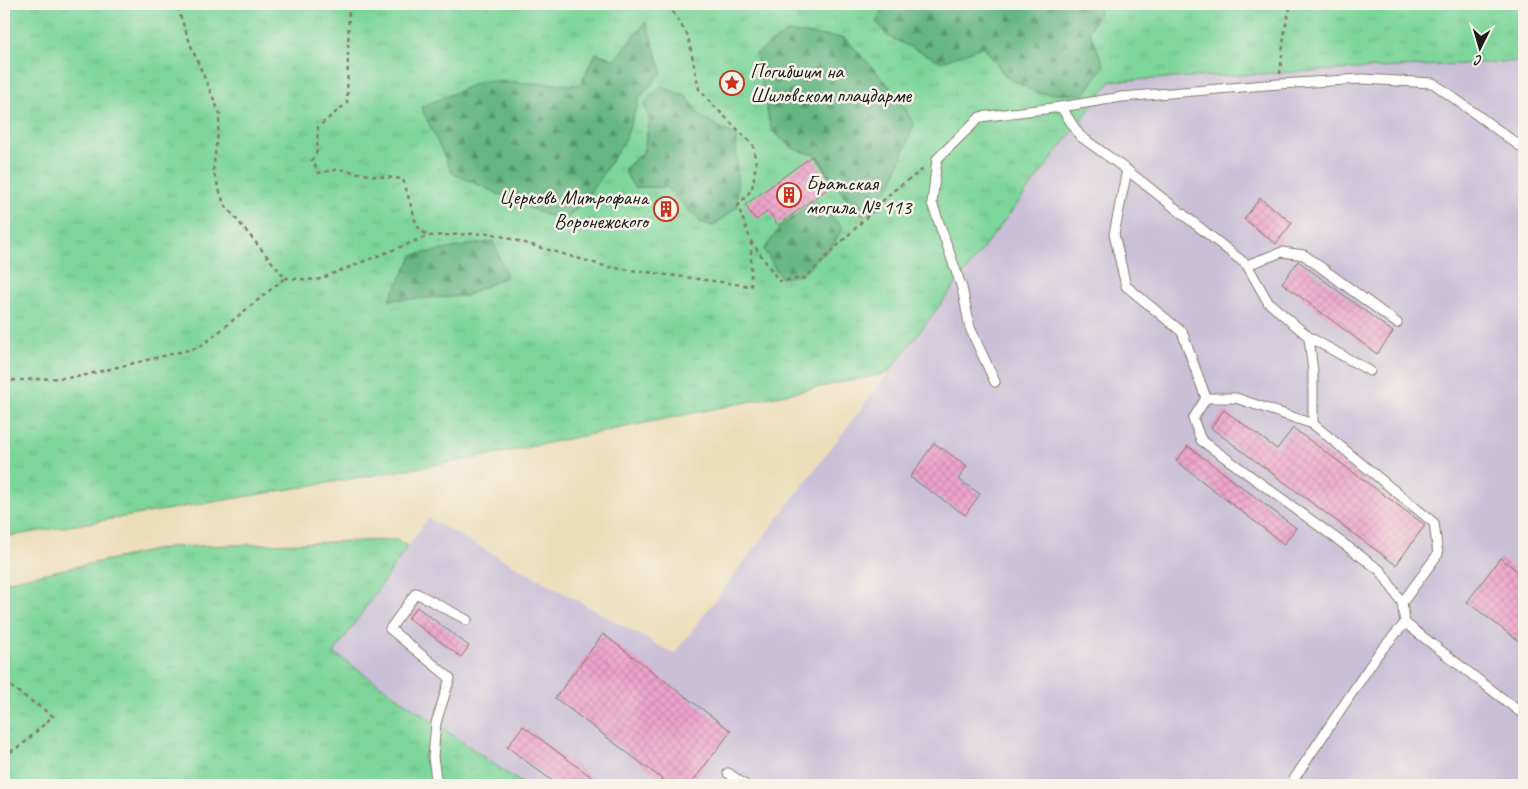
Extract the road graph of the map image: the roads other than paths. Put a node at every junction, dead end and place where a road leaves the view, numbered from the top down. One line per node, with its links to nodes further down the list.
1 (1061, 107): 2 (lane); 3 (lane); 8 (lane)
2 (1524, 149)
3 (1126, 170): 4 (lane); 9 (lane)
4 (1247, 265): 5 (lane); 6 (lane)
5 (1397, 323)
6 (1308, 336): 7 (lane); 10 (lane)
7 (1370, 371)
8 (994, 382)
9 (1206, 398): 10 (lane); 11 (lane)
10 (1313, 424): 11 (lane)
11 (1402, 603): 13 (lane)
12 (467, 620): 16 (lane)
13 (1404, 623): 14 (lane); 18 (lane)
14 (1524, 716)
15 (728, 772): 17 (lane)
16 (437, 785)
17 (745, 785)
18 (1290, 785)

